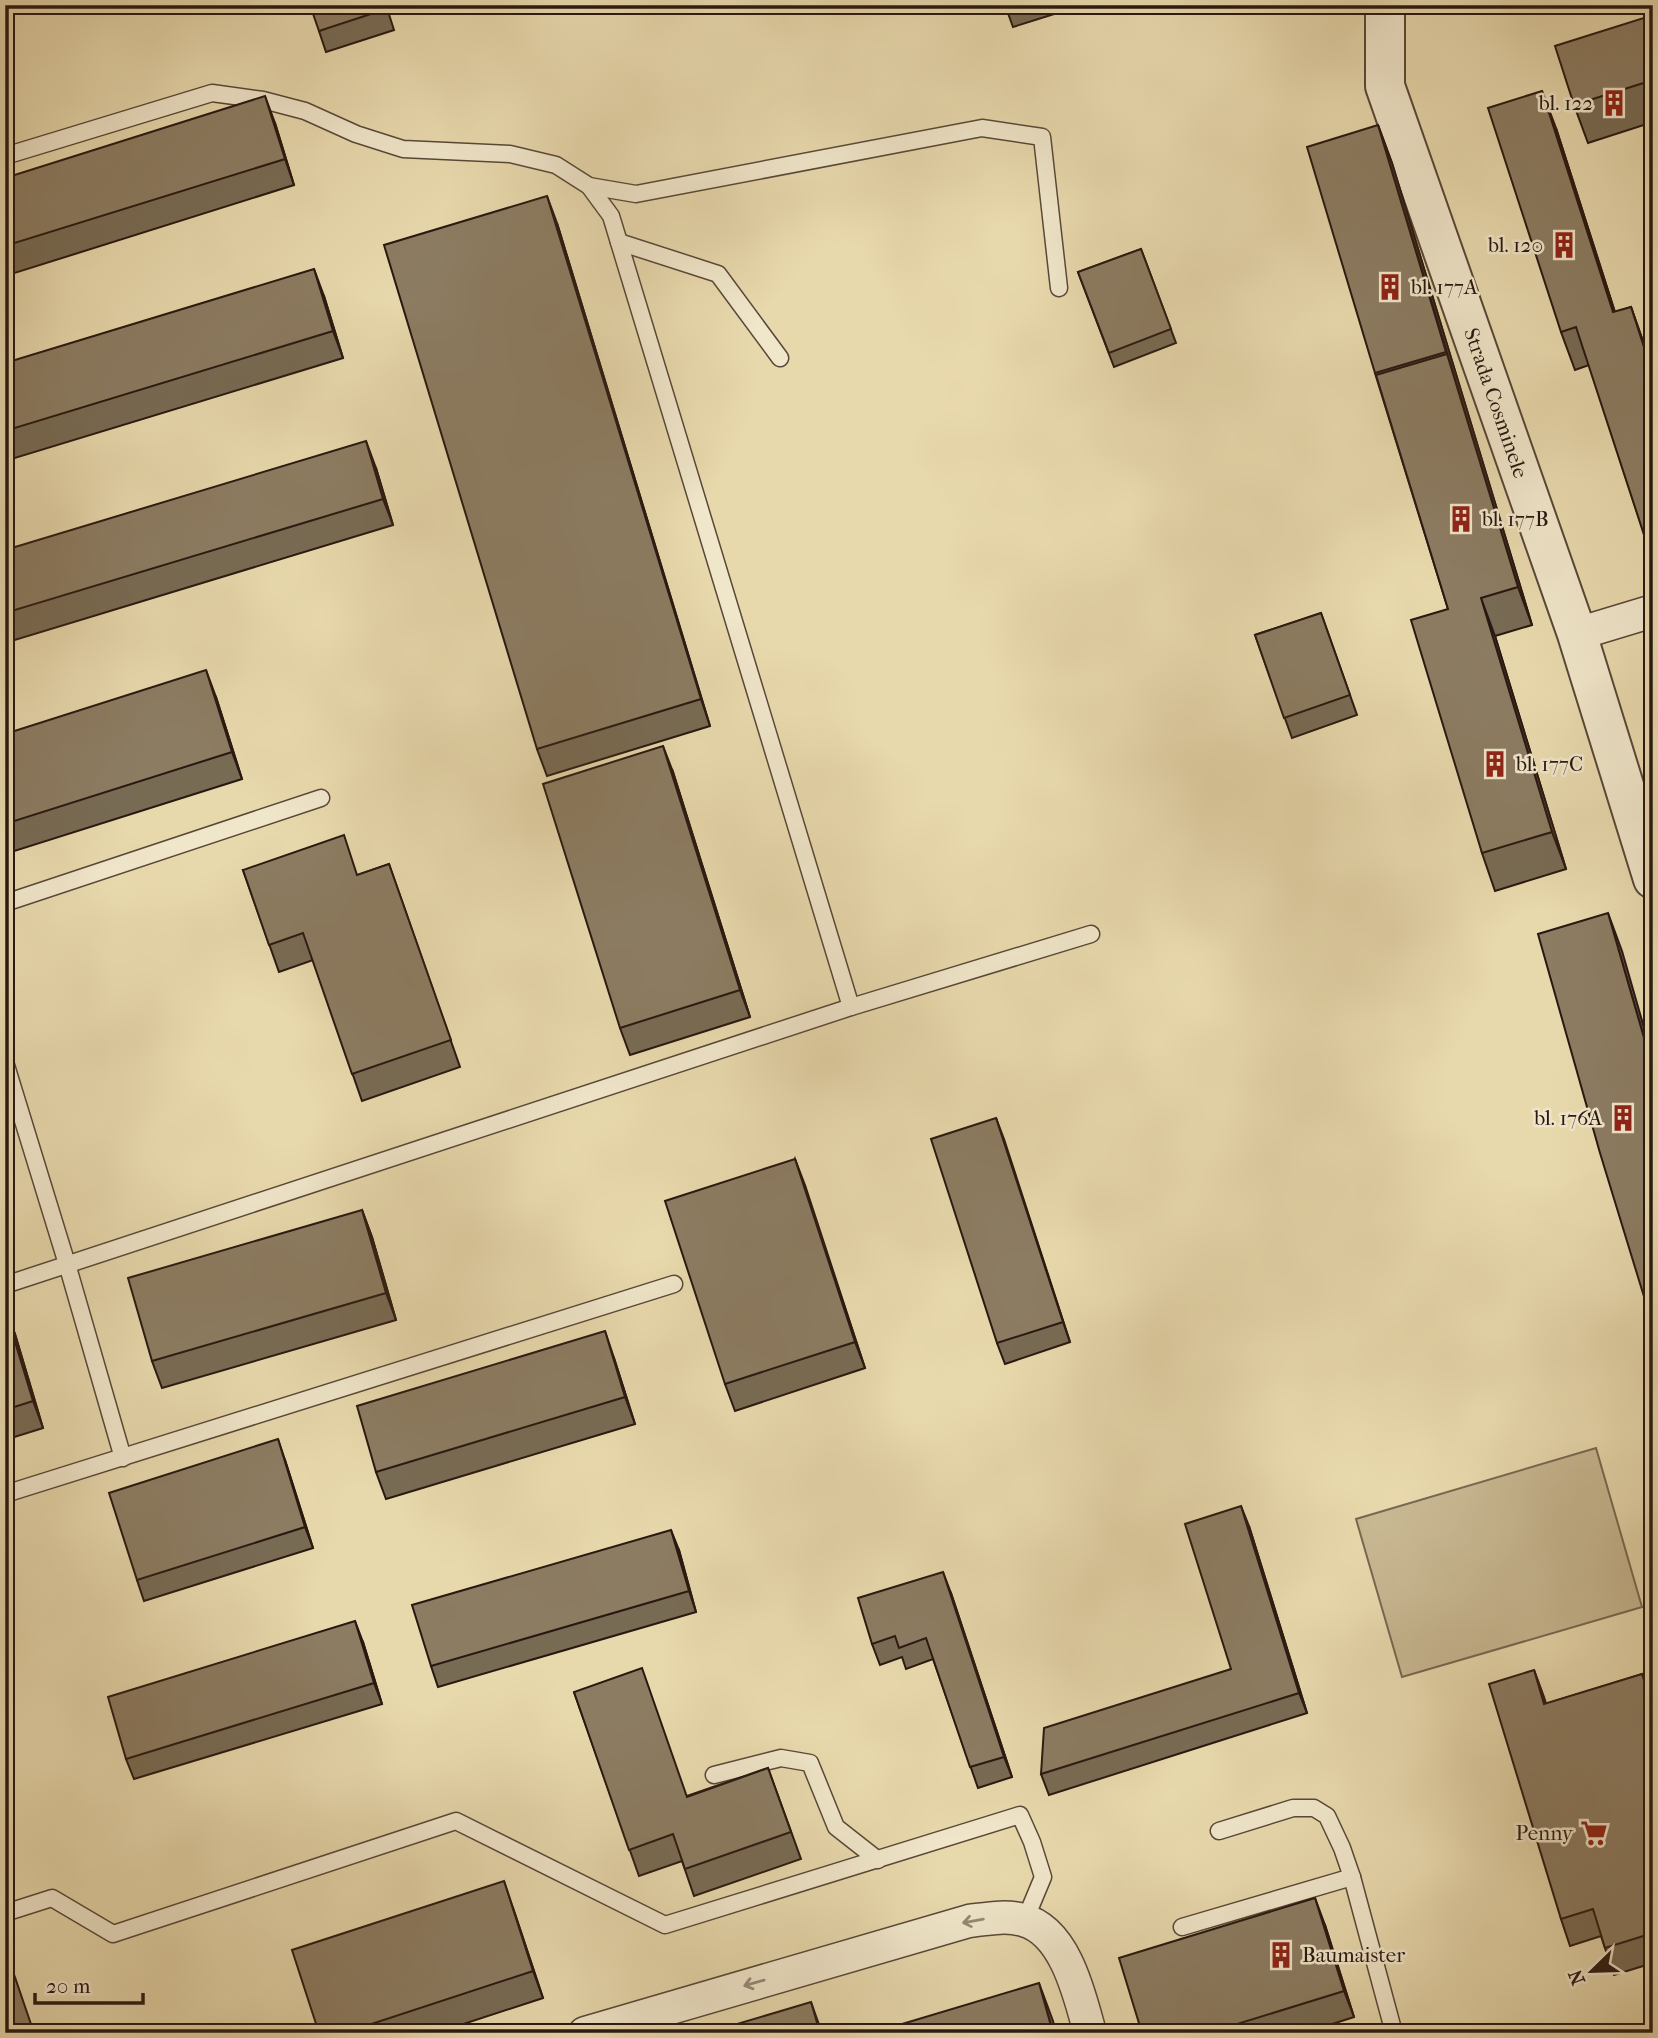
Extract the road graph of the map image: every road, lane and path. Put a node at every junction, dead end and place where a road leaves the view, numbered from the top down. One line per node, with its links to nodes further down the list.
1 (1385, 5): 8 (street, Strada Cosminele)
2 (5, 156): 3 (lane)
3 (589, 186): 4 (lane); 5 (lane)
4 (619, 242): 6 (lane); 13 (lane)
5 (1059, 288)
6 (780, 358)
7 (1653, 611): 8 (street)
8 (1577, 634): 10 (street, Strada Cosminele)
9 (321, 798): 11 (lane)
10 (1653, 879)
11 (5, 903)
12 (1091, 934): 13 (lane)
13 (851, 1007): 15 (lane)
14 (5, 1062): 15 (lane)
15 (67, 1264): 17 (lane); 18 (lane)
16 (674, 1284): 18 (lane)
17 (5, 1285)
18 (123, 1458): 19 (lane)
19 (5, 1494)
20 (714, 1775): 22 (lane)
21 (1219, 1831): 23 (lane)
22 (878, 1860): 24 (lane); 25 (lane)
23 (1352, 1877): 26 (lane); 29 (lane)
24 (5, 1913)
25 (1025, 1920): 27 (street, one-way to 27); 28 (street)
26 (1182, 1927)
27 (585, 2033)
28 (1090, 2033)
29 (1394, 2033)

